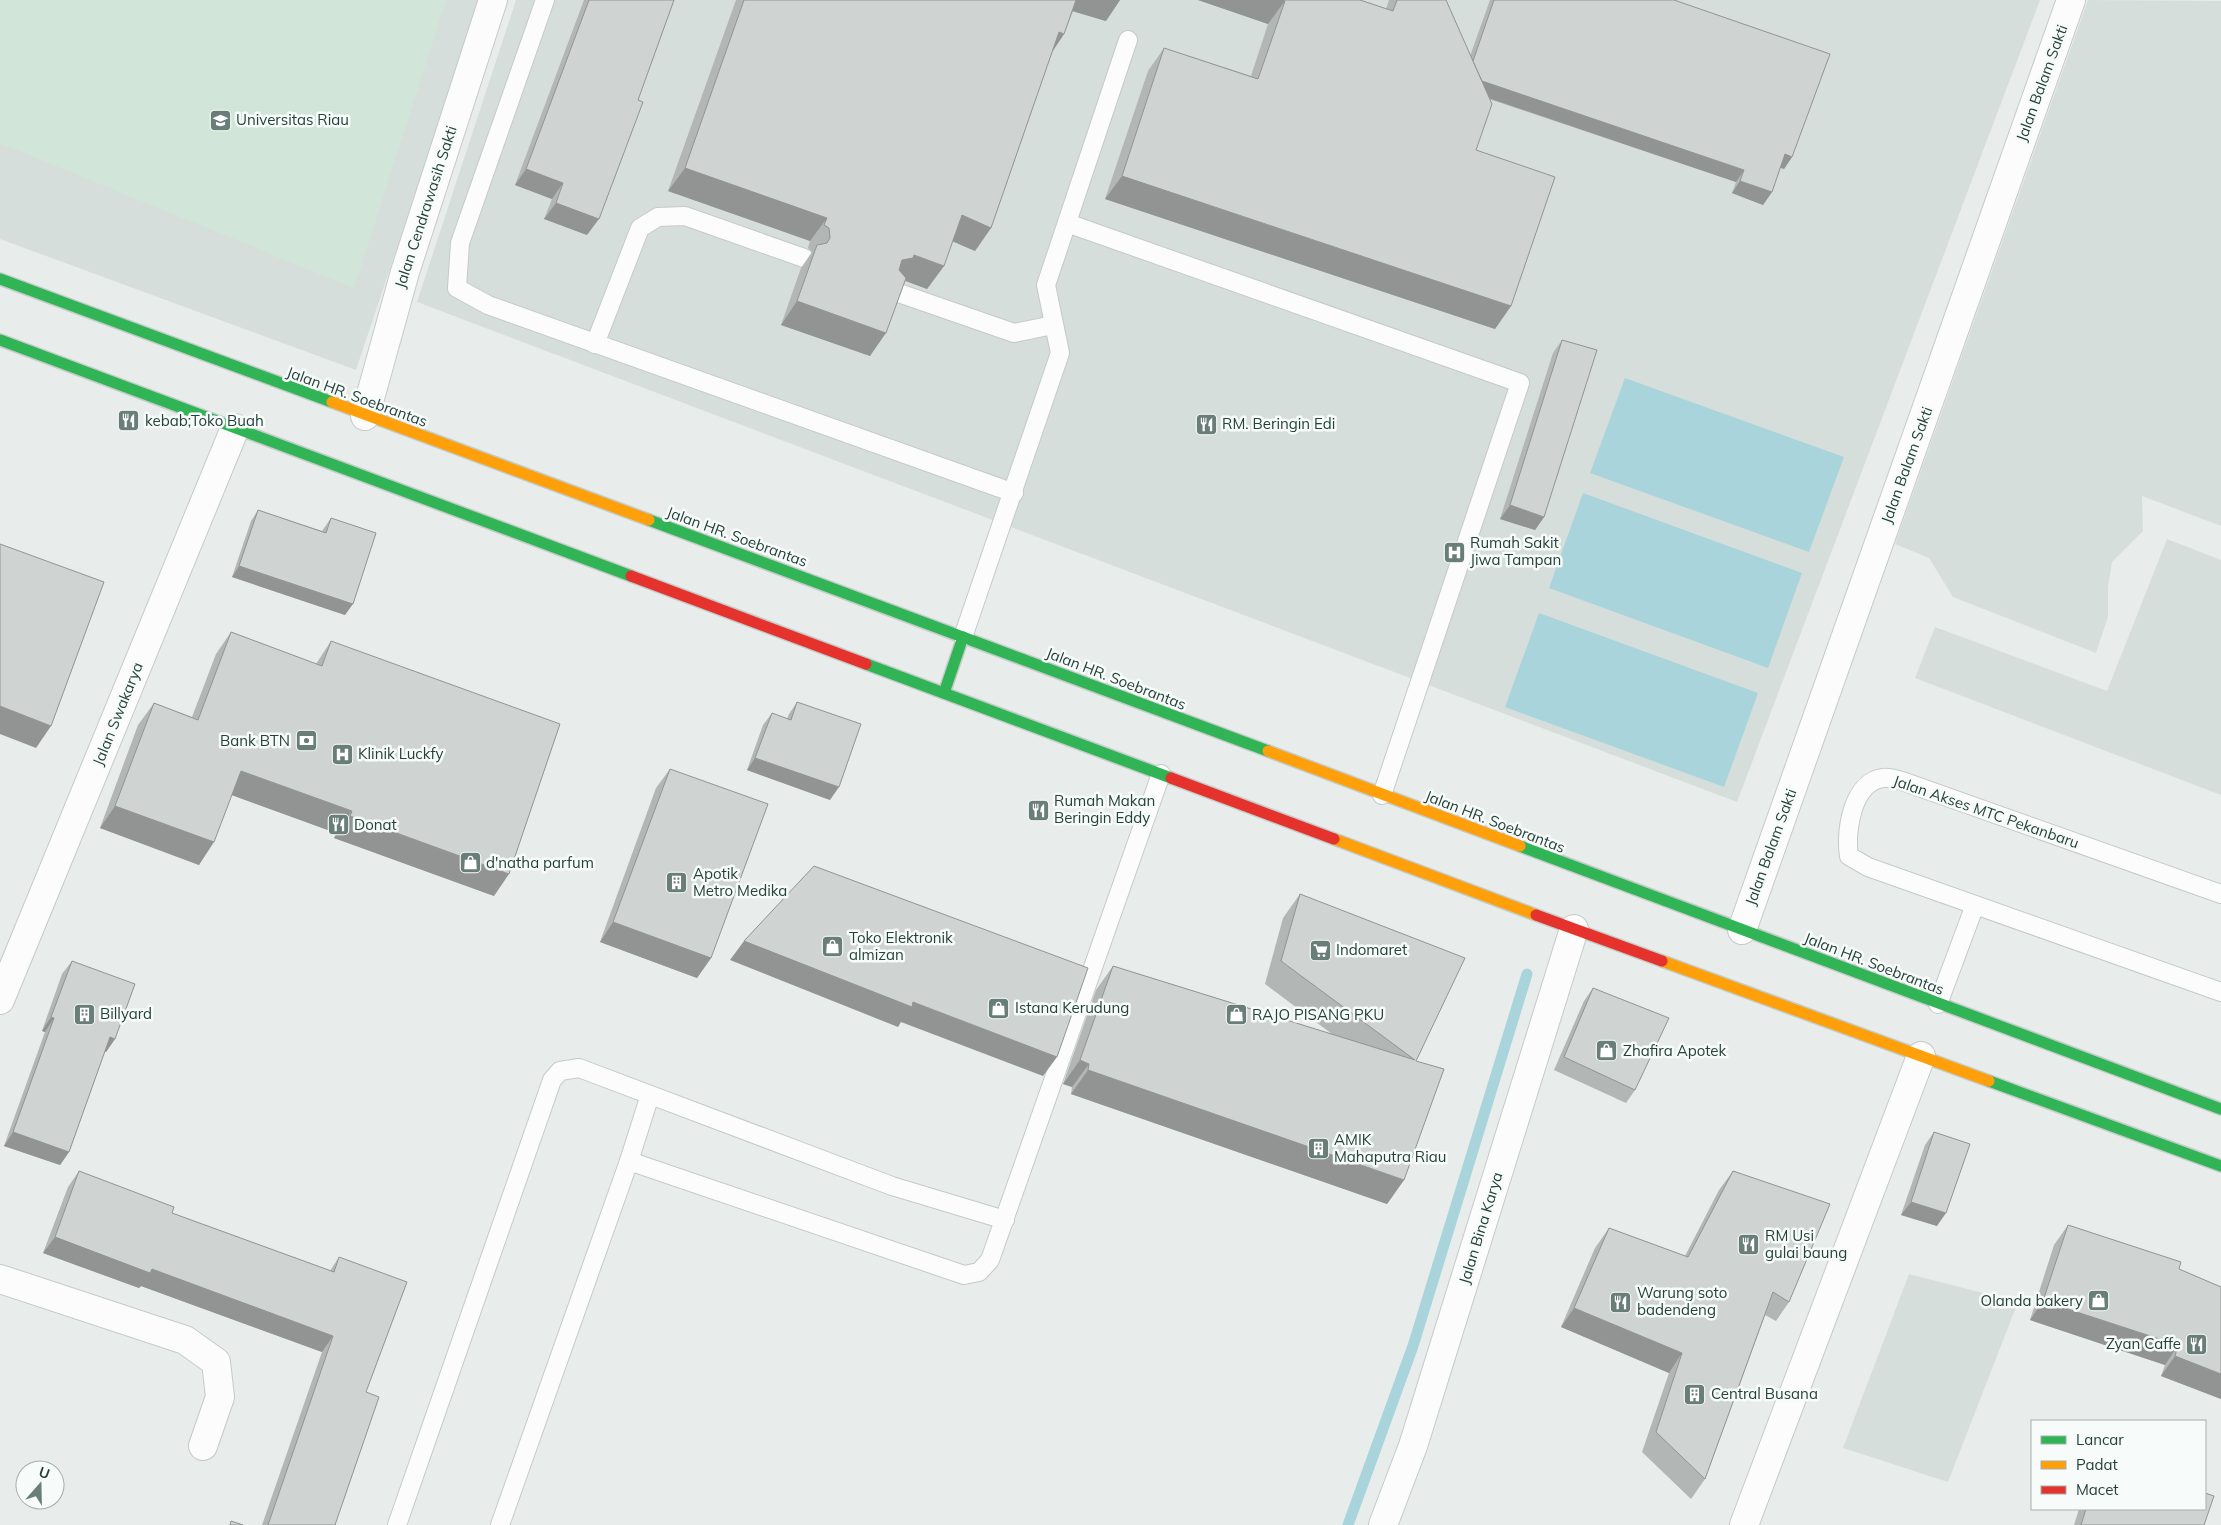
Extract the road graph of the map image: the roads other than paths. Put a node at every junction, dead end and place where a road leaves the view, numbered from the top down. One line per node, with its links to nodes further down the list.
1 (493, 0): 12 (street, Jalan Cendrawasih Sakti)
2 (545, 0): 11 (lane)
3 (2071, 0): 22 (street, Jalan Balam Sakti)
4 (1128, 40): 5 (lane)
5 (1067, 223): 9 (lane); 18 (lane)
6 (804, 258): 11 (lane)
7 (0, 279): 12 (main road, Jalan HR. Soebrantas)
8 (893, 291): 9 (lane)
9 (1053, 325): 14 (lane)
10 (0, 340): 13 (main road)
11 (595, 344): 14 (lane)
12 (365, 416): 15 (main road, Jalan HR. Soebrantas)
13 (235, 428): 16 (main road); 24 (street, Jalan Swakarya)
14 (1014, 493): 15 (lane)
15 (963, 637): 16 (main road); 18 (main road, Jalan HR. Soebrantas)
16 (944, 693): 17 (main road)
17 (1161, 774): 21 (main road); 31 (lane)
18 (1382, 795): 22 (main road, Jalan HR. Soebrantas)
19 (2221, 894): 20 (lane, Jalan Akses MTC Pekanbaru)
20 (1975, 906): 23 (lane, Jalan Akses MTC Pekanbaru); 25 (lane)
21 (1574, 928): 26 (main road); 36 (street, Jalan Bina Karya)
22 (1742, 930): 25 (main road, Jalan HR. Soebrantas)
23 (2221, 992)
24 (0, 1000)
25 (1938, 1004): 28 (main road, Jalan HR. Soebrantas)
26 (1921, 1056): 30 (main road); 37 (street)
27 (650, 1096): 29 (lane); 31 (lane); 34 (lane)
28 (2221, 1110)
29 (629, 1161): 31 (lane); 35 (lane)
30 (2221, 1166)
31 (1004, 1220)
32 (0, 1279): 33 (street)
33 (203, 1446)
34 (398, 1525)
35 (500, 1525)
36 (1383, 1525)
37 (1744, 1525)

